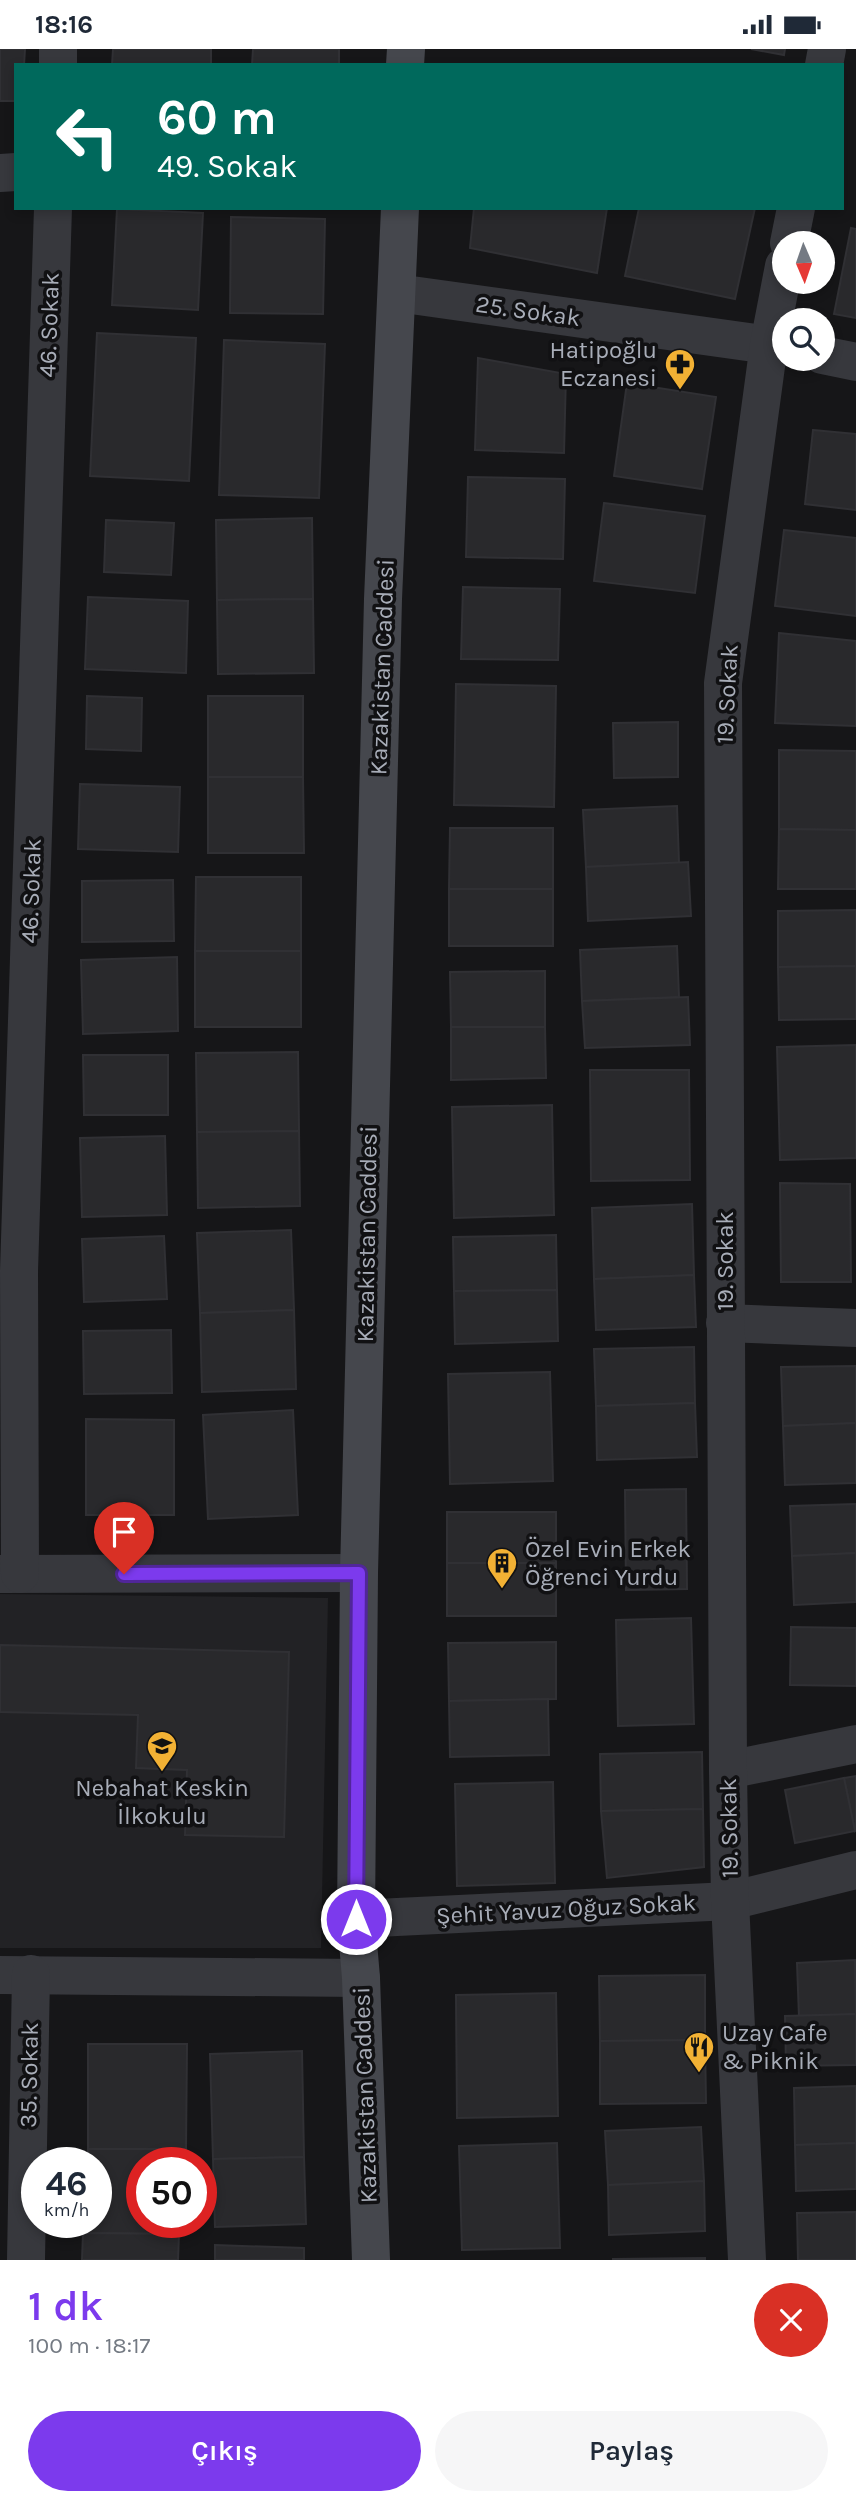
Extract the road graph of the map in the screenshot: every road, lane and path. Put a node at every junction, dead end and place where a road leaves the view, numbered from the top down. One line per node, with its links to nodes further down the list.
1 (53, 210): 10 (street, 46. Sokak)
2 (400, 210): 5 (main road, Kazakistan Caddesi)
3 (796, 210): 4 (street)
4 (791, 231)
5 (397, 293): 6 (street, 25. Sokak); 13 (main road, Kazakistan Caddesi)
6 (772, 345)
7 (835, 358): 8 (street)
8 (856, 362)
9 (772, 371): 11 (street, 19. Sokak)
10 (10, 1271): 14 (street, 46. Sokak)
11 (725, 1323): 12 (street); 16 (street, 19. Sokak)
12 (856, 1328)
13 (359, 1573): 14 (street); 19 (main road, Kazakistan Caddesi)
14 (10, 1574)
15 (856, 1744): 16 (street)
16 (728, 1770): 18 (street, 19. Sokak)
17 (856, 1870): 18 (street, Şehit Yavuz Oğuz Sokak)
18 (730, 1901): 19 (street, Şehit Yavuz Oğuz Sokak); 24 (street, 19. Sokak)
19 (356, 1919): 21 (main road, Kazakistan Caddesi)
20 (15, 1975): 21 (street); 22 (street, 35. Sokak)
21 (361, 1978): 23 (main road, Kazakistan Caddesi)
22 (26, 2260)
23 (371, 2260)
24 (747, 2260)

